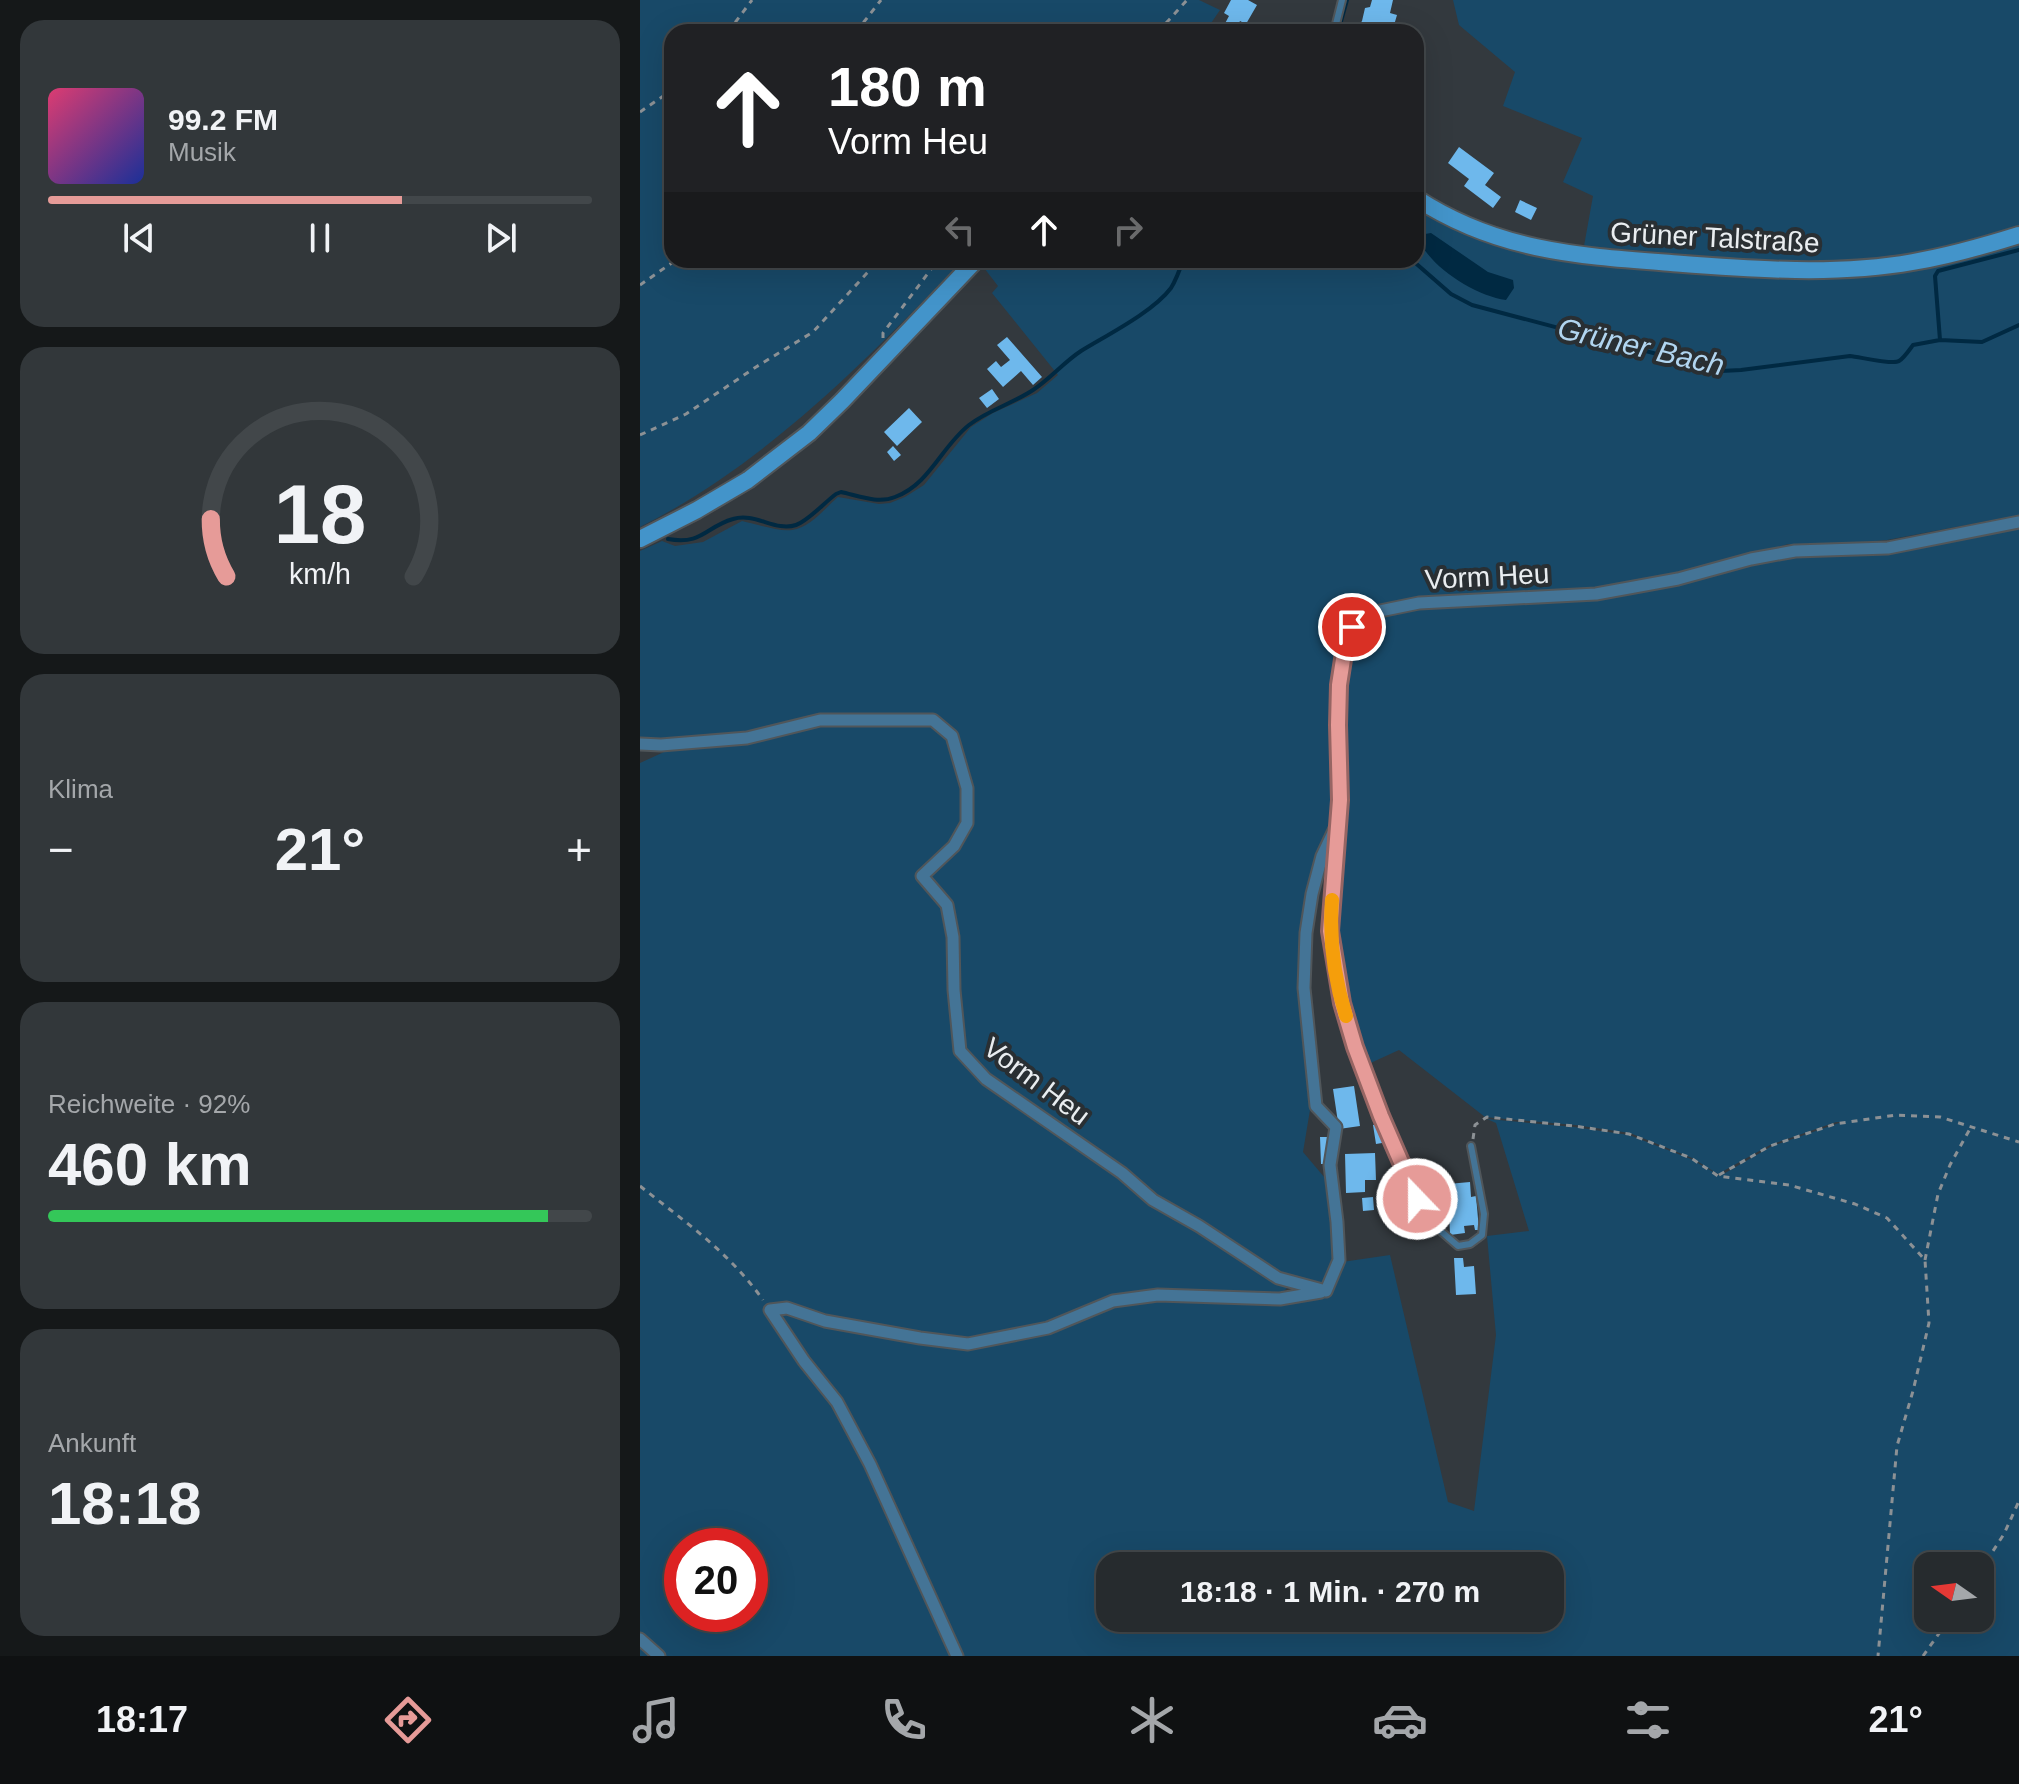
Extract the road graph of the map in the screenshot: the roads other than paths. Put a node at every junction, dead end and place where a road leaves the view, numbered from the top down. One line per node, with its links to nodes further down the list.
1 (1342, 0): 2 (lane)
2 (1336, 24)
3 (1424, 203): 4 (main road, Grüner Talstraße)
4 (2019, 235)
5 (968, 268): 7 (main road)
6 (2019, 522): 9 (street, Vorm Heu)
7 (640, 539)
8 (640, 744): 11 (street, Vorm Heu)
9 (1339, 820): 10 (lane); 11 (street, Vorm Heu)
10 (1471, 1146)
11 (1326, 1291): 14 (street)
12 (640, 1639): 13 (street)
13 (659, 1656)
14 (957, 1656)

